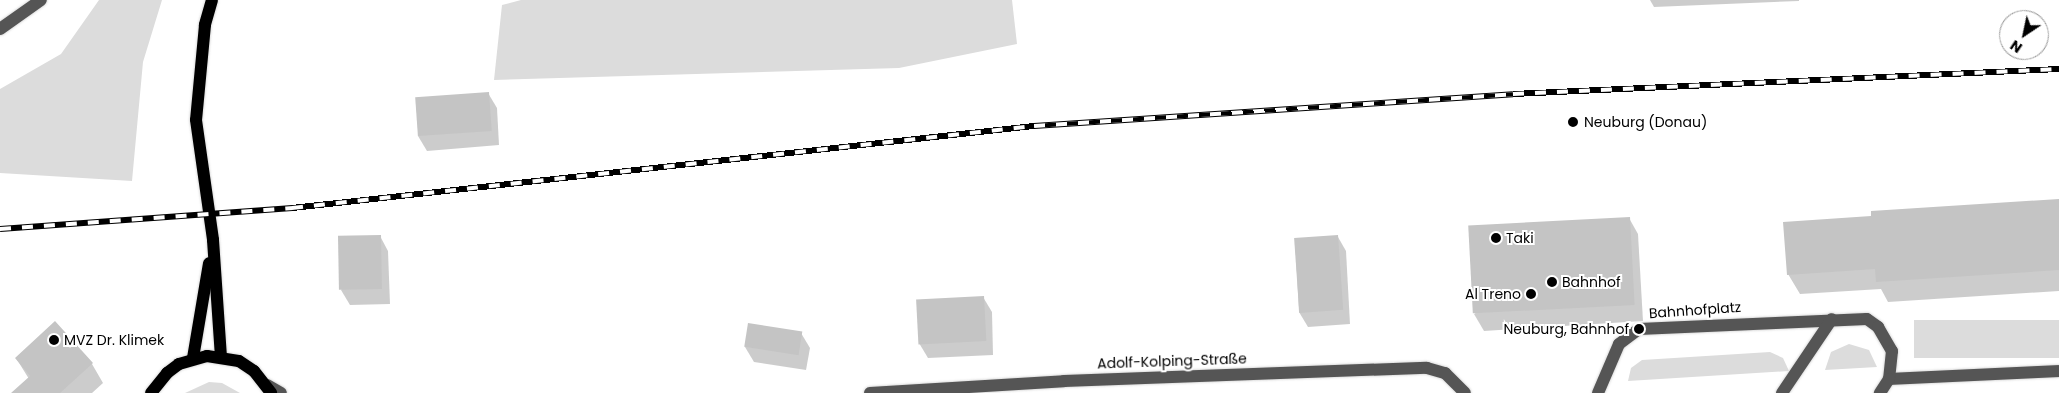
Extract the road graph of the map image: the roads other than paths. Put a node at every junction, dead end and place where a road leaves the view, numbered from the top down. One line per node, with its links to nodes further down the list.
1 (42, 0): 3 (street)
2 (212, 0): 4 (main road)
3 (0, 29)
4 (213, 240): 6 (main road); 7 (main road)
5 (1832, 319): 9 (street, Bahnhofplatz); 15 (street, Bahnhofplatz); 16 (street)
6 (221, 356): 7 (main road); 10 (main road)
7 (193, 358): 11 (main road)
8 (2059, 371): 9 (street)
9 (1889, 379): 17 (street, Bahnhofplatz)
10 (269, 389): 12 (street)
11 (151, 393)
12 (281, 393)
13 (870, 393): 14 (street, Adolf-Kolping-Straße)
14 (1465, 393)
15 (1598, 393)
16 (1782, 393)
17 (1880, 393)

